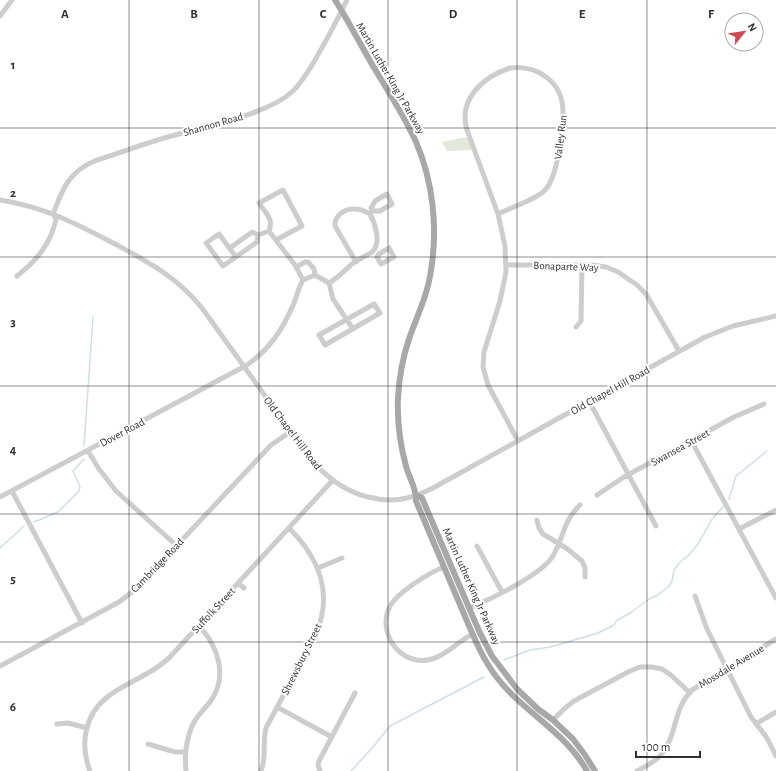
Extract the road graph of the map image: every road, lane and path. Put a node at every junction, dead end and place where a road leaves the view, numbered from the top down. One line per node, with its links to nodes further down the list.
1 (12, 0): 5 (street)
2 (336, 0): 4 (main road, Martin Luther King Jr Parkway)
3 (347, 0): 4 (street, Shannon Road)
4 (342, 11): 7 (street, Shannon Road); 40 (main road, Martin Luther King Jr Parkway)
5 (0, 16)
6 (0, 200): 7 (street, Old Chapel Hill Road)
7 (54, 214): 21 (street, Shannon Road); 29 (street, Old Chapel Hill Road)
8 (498, 214): 8 (street, Valley Run); 17 (street, Valley Run)
9 (269, 231): 10 (street); 11 (street); 11 (street)
10 (258, 235): 12 (street); 15 (street)
11 (276, 240): 19 (street)
12 (230, 248): 15 (street); 15 (street)
13 (374, 250): 14 (street); 16 (street); 16 (street)
14 (378, 254)
15 (236, 257)
16 (356, 262): 23 (street)
17 (506, 264): 18 (street, Bonaparte Way); 34 (street, Valley Run)
18 (582, 265): 26 (street); 28 (street, Bonaparte Way)
19 (296, 267): 20 (street); 22 (street)
20 (315, 275): 22 (street); 23 (street)
21 (17, 276)
22 (303, 280): 29 (street, Dover Road)
23 (329, 283): 25 (street)
24 (776, 316): 28 (street, Old Chapel Hill Road)
25 (347, 319): 27 (street); 27 (street); 27 (street)
26 (576, 327)
27 (352, 329)
28 (679, 352): 30 (street, Old Chapel Hill Road)
29 (244, 367): 32 (street, Old Chapel Hill Road); 35 (street, Dover Road)
30 (589, 401): 34 (street, Old Chapel Hill Road); 36 (street)
31 (764, 404): 33 (street, Swansea Street)
32 (290, 432): 37 (street, Old Chapel Hill Road); 49 (street, Cambridge Road)
33 (691, 440): 36 (street, Swansea Street); 47 (street)
34 (518, 441): 40 (street, Old Chapel Hill Road)
35 (88, 451): 38 (street, Dover Road); 49 (street)
36 (629, 474): 39 (street, Swansea Street); 45 (street)
37 (332, 481): 40 (street, Old Chapel Hill Road); 46 (street, Suffolk Street)
38 (12, 491): 41 (street, Dover Road); 61 (street)
39 (598, 494)
40 (416, 495): 52 (main road, Martin Luther King Jr Parkway); 60 (main road, Martin Luther King Jr Parkway)
41 (0, 497)
42 (580, 505): 48 (street)
43 (776, 510): 47 (street)
44 (537, 520): 48 (street)
45 (656, 526)
46 (289, 528): 53 (street, Shrewsbury Street); 55 (street, Suffolk Street)
47 (739, 529): 59 (street)
48 (559, 543): 54 (street); 57 (street)
49 (177, 546): 61 (street, Cambridge Road)
50 (476, 546): 57 (street)
51 (342, 558): 53 (street)
52 (444, 567): 63 (main road, Martin Luther King Jr Parkway); 63 (street)
53 (318, 568): 69 (street, Shrewsbury Street)
54 (584, 577)
55 (238, 583): 56 (street); 62 (street, Suffolk Street)
56 (244, 588)
57 (502, 592): 60 (street)
58 (695, 596): 66 (street)
59 (776, 598)
60 (470, 608): 71 (main road, Martin Luther King Jr Parkway)
61 (82, 623): 65 (street, Cambridge Road)
62 (199, 626): 74 (street, Suffolk Street); 77 (street)
63 (473, 634): 83 (main road, Martin Luther King Jr Parkway)
64 (776, 639): 66 (street, Mossdale Avenue)
65 (0, 666)
66 (727, 668): 68 (street, Mossdale Avenue); 73 (street)
67 (355, 693): 75 (street)
68 (690, 693): 71 (street); 85 (street, Mossdale Avenue)
69 (277, 707): 75 (street); 81 (street, Shrewsbury Street)
70 (776, 712): 73 (street)
71 (553, 720): 84 (main road, Martin Luther King Jr Parkway)
72 (57, 724): 74 (street)
73 (756, 724): 78 (street)
74 (87, 728): 79 (street, Suffolk Street)
75 (332, 737): 82 (street)
76 (148, 744): 77 (street)
77 (185, 752): 80 (street)
78 (776, 756)
79 (90, 771)
80 (186, 771)
81 (261, 771)
82 (320, 771)
83 (587, 771)
84 (595, 771)
85 (637, 771)

